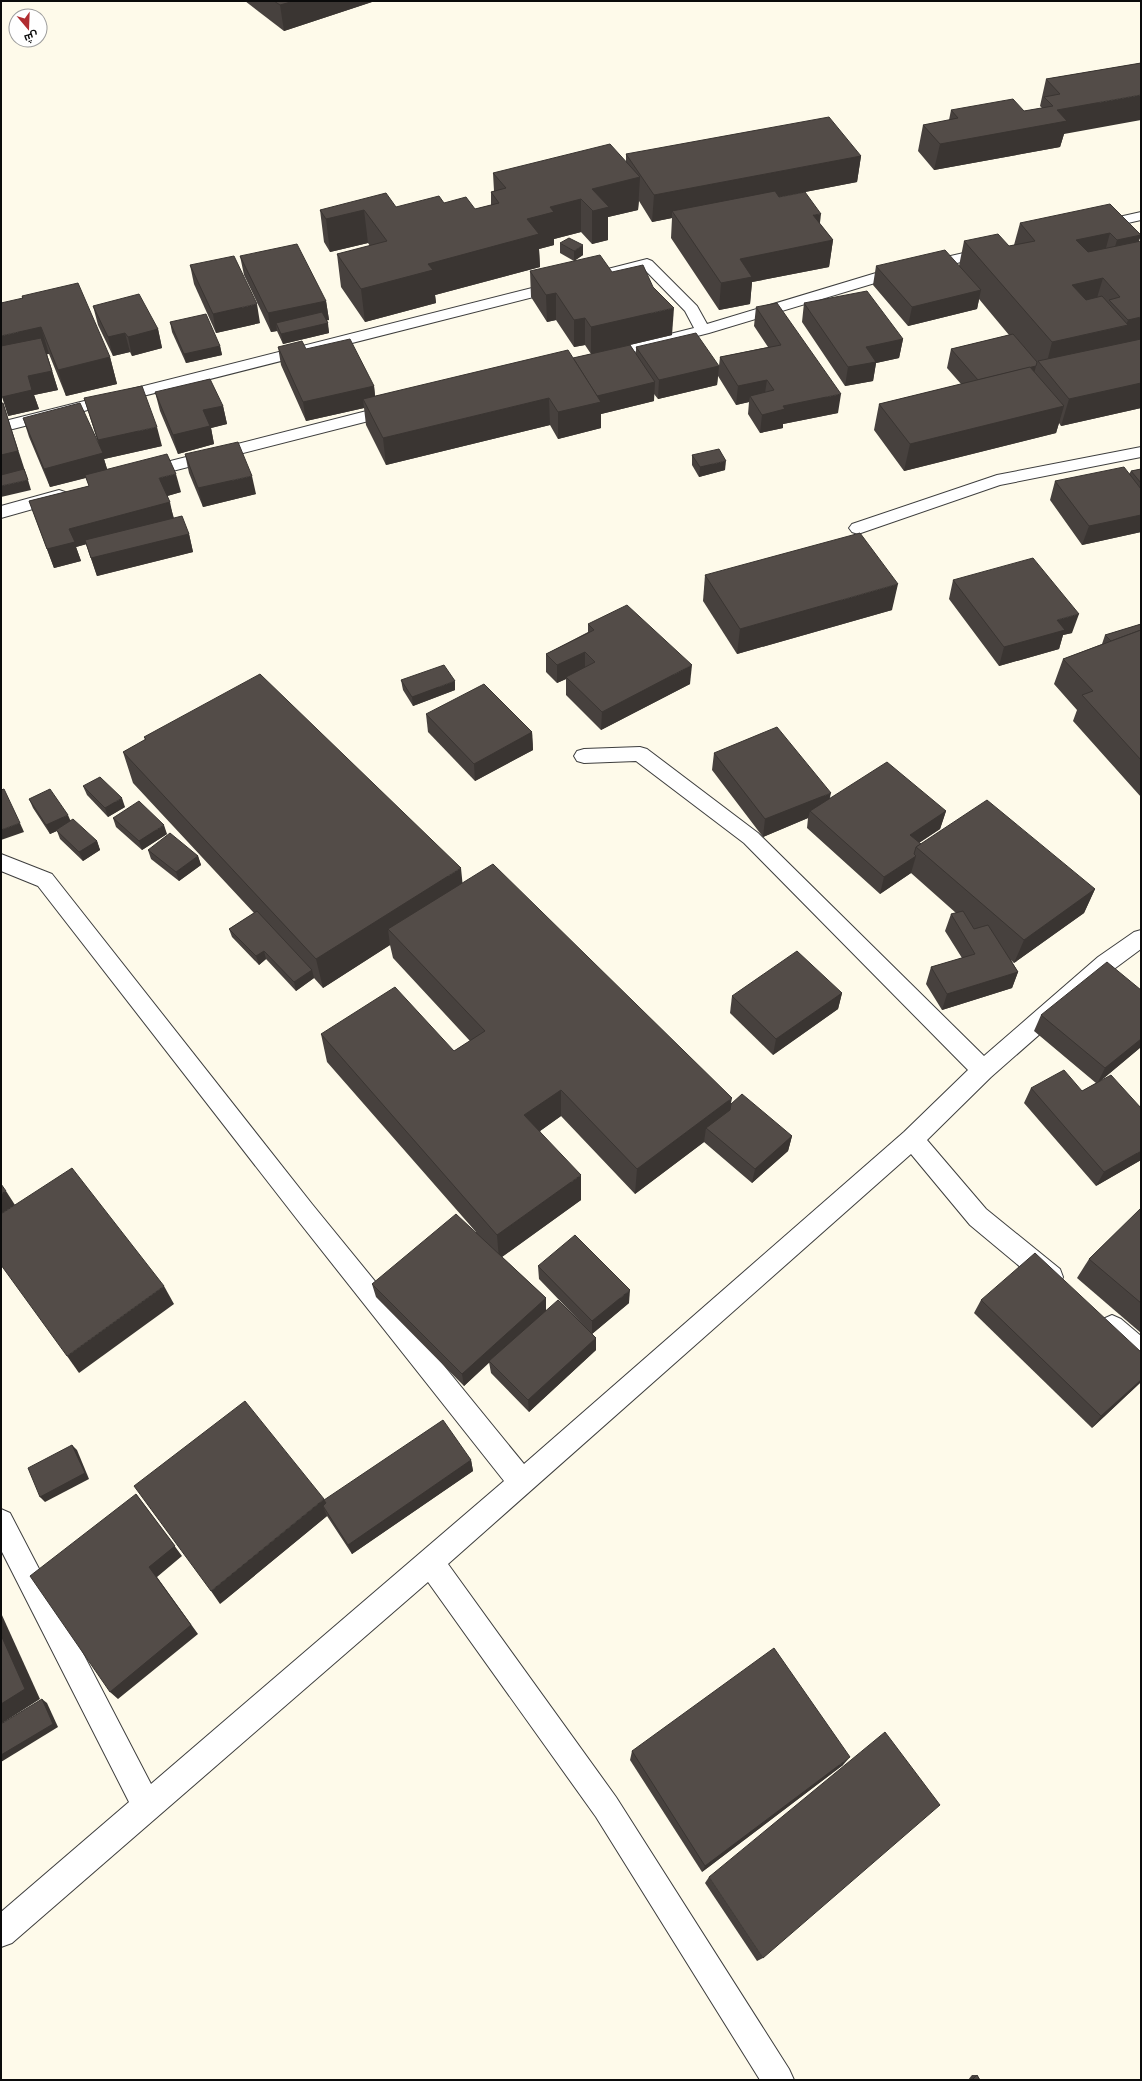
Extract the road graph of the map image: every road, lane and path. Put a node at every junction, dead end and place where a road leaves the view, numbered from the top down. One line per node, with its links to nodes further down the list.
1 (1141, 216): 2 (street)
2 (1080, 230)
3 (1003, 248): 4 (street)
4 (703, 330): 5 (street); 7 (street)
5 (588, 359)
6 (412, 404): 9 (street)
7 (1, 427)
8 (1141, 452): 12 (street)
9 (130, 477)
10 (77, 492): 11 (street)
11 (1, 512)
12 (858, 528)
13 (584, 756): 16 (street)
14 (1, 862): 21 (street)
15 (1141, 938): 16 (street)
16 (983, 1070): 17 (street)
17 (912, 1139): 18 (street); 21 (street)
18 (1069, 1292)
19 (1093, 1311): 20 (street)
20 (1141, 1351)
21 (522, 1483): 23 (street)
22 (1, 1522): 24 (street)
23 (430, 1562): 24 (street); 26 (street)
24 (146, 1805): 25 (street)
25 (1, 1932)
26 (778, 2080)

